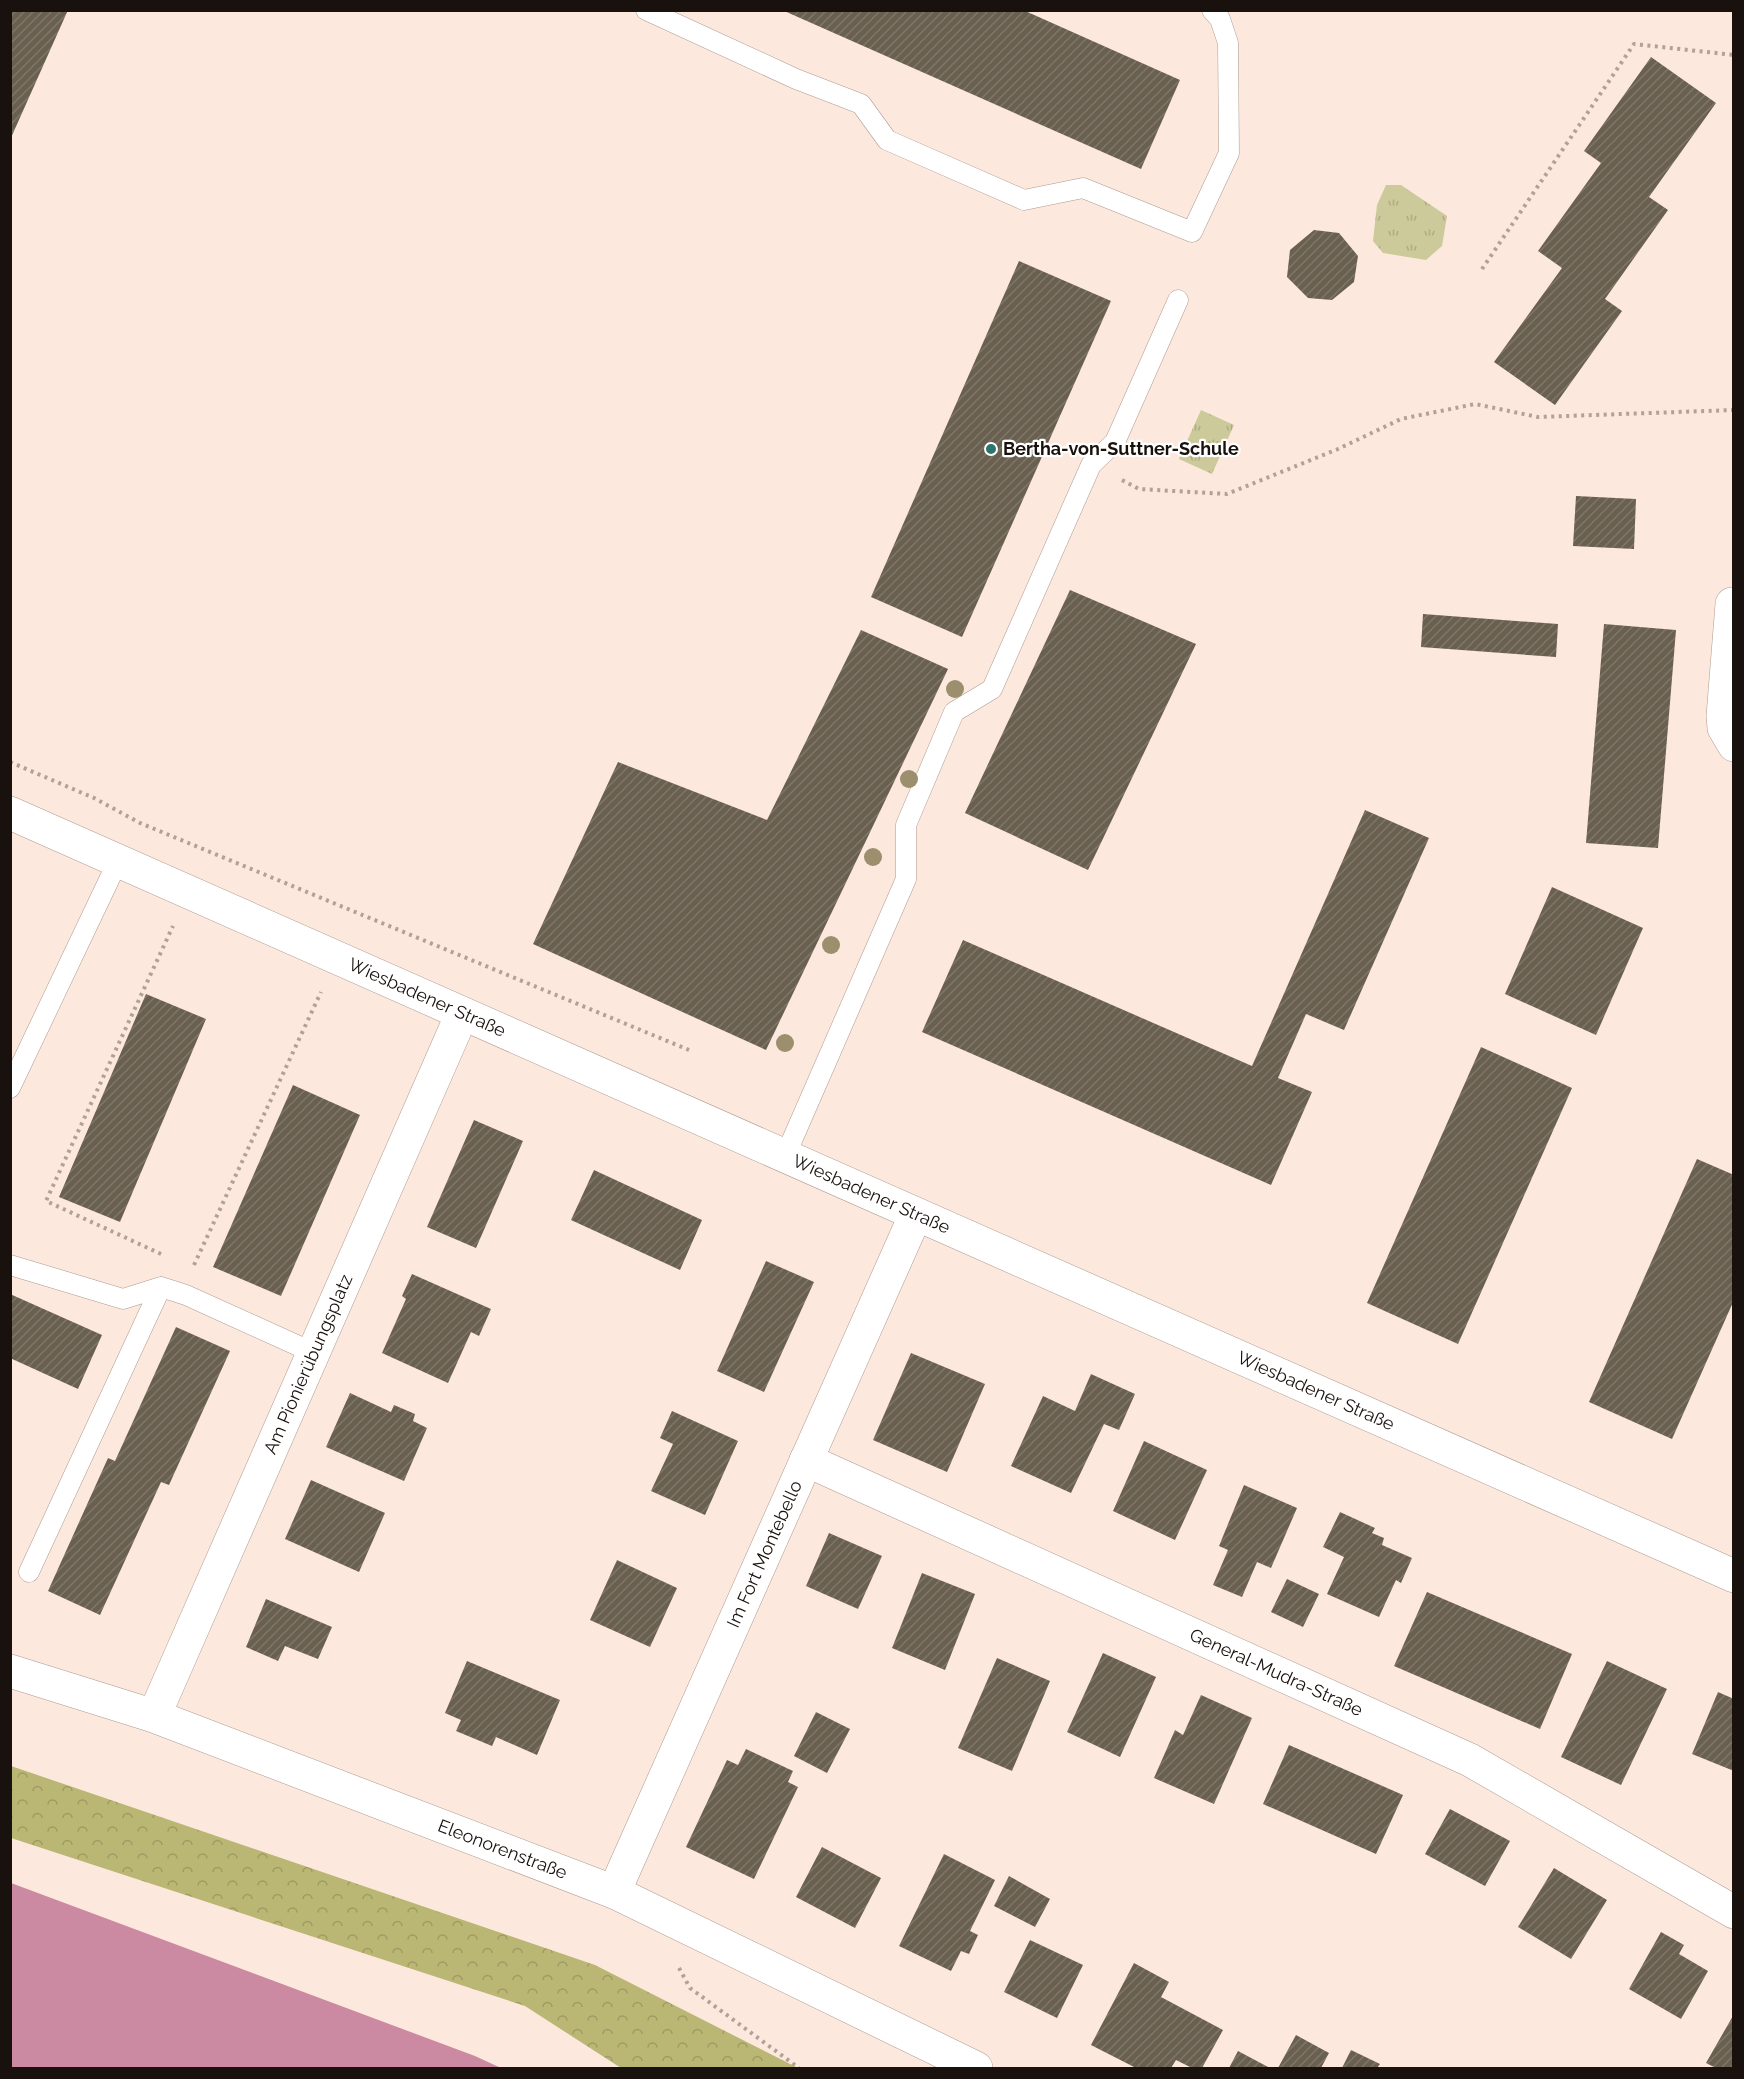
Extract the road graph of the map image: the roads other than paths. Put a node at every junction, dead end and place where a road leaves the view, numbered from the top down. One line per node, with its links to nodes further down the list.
1 (646, 10): 2 (lane)
2 (1212, 10)
3 (1178, 300): 10 (lane)
4 (1733, 598): 5 (street)
5 (1734, 745)
6 (10, 813): 7 (street, Wiesbadener Straße)
7 (118, 861): 8 (street, Wiesbadener Straße); 9 (lane)
8 (462, 1014): 10 (street, Wiesbadener Straße); 14 (street, Am Pionierübungsplatz)
9 (10, 1088)
10 (786, 1154): 11 (street, Wiesbadener Straße)
11 (916, 1214): 15 (street, Im Fort Montebello); 17 (street, Wiesbadener Straße)
12 (10, 1265): 13 (lane)
13 (161, 1287): 14 (lane); 16 (lane)
14 (314, 1353): 19 (street, Am Pionierübungsplatz)
15 (806, 1460): 20 (street, Im Fort Montebello); 21 (street, General-Mudra-Straße)
16 (30, 1572)
17 (1734, 1576)
18 (10, 1671): 19 (street, Eleonorenstraße)
19 (154, 1716): 20 (street, Eleonorenstraße)
20 (614, 1892): 22 (street, Eleonorenstraße)
21 (1734, 1912)
22 (976, 2068)

